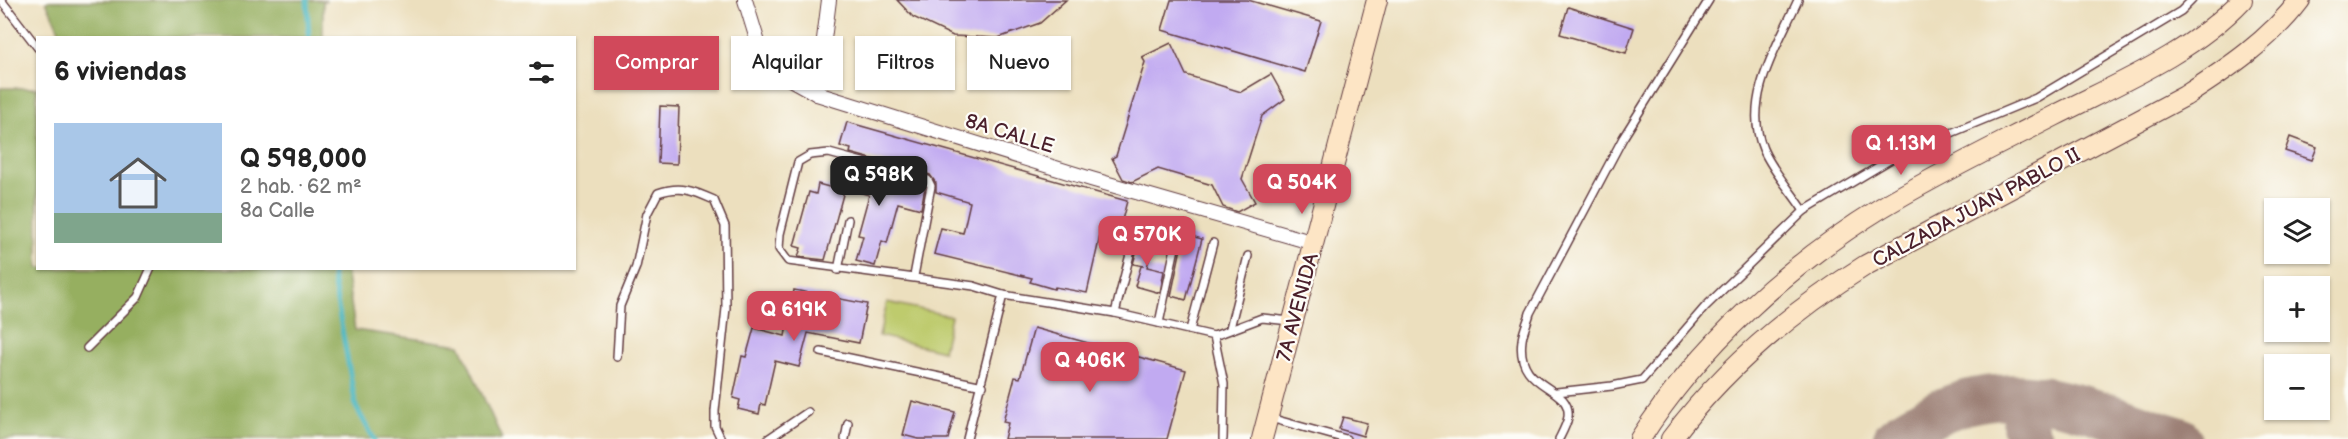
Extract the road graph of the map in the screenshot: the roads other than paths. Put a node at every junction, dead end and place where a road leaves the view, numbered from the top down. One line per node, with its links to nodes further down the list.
1 (1, 0): 10 (lane)
2 (745, 0): 11 (street, 8A CALLE)
3 (829, 0): 11 (street)
4 (1377, 0): 17 (main road, 7A AVENIDA)
5 (1710, 0): 33 (lane)
6 (1798, 0): 12 (lane)
7 (2192, 0): 12 (lane)
8 (2242, 0): 46 (main road, CALZADA JUAN PABLO II)
9 (2300, 0): 47 (main road, CALZADA JUAN PABLO II)
10 (36, 45)
11 (817, 94): 17 (street, 8A CALLE)
12 (1804, 211): 33 (lane)
13 (848, 220): 20 (lane)
14 (1138, 223): 23 (lane)
15 (1178, 234): 25 (lane)
16 (1213, 243): 27 (lane)
17 (1314, 243): 24 (main road, 7A AVENIDA)
18 (1248, 256): 26 (lane)
19 (150, 270): 29 (lane)
20 (838, 270): 21 (lane); 21 (lane)
21 (914, 276): 22 (lane)
22 (1003, 295): 23 (lane); 32 (lane)
23 (1114, 313): 25 (lane)
24 (1293, 321): 26 (lane); 35 (main road, 7A AVENIDA)
25 (1159, 323): 27 (lane)
26 (1230, 328): 28 (lane)
27 (1190, 330): 28 (lane)
28 (1214, 336): 42 (lane)
29 (87, 348)
30 (820, 352): 32 (lane)
31 (617, 357): 38 (lane)
32 (983, 386): 41 (lane)
33 (1557, 392): 45 (lane)
34 (808, 412): 39 (lane)
35 (1268, 417): 37 (lane); 43 (main road, 7A AVENIDA)
36 (848, 423): 40 (lane)
37 (1337, 438): 44 (lane)
38 (721, 439)
39 (768, 439)
40 (845, 439)
41 (968, 439)
42 (1223, 439)
43 (1262, 439)
44 (1346, 439)
45 (1559, 439)
46 (1640, 439)
47 (1671, 439)

